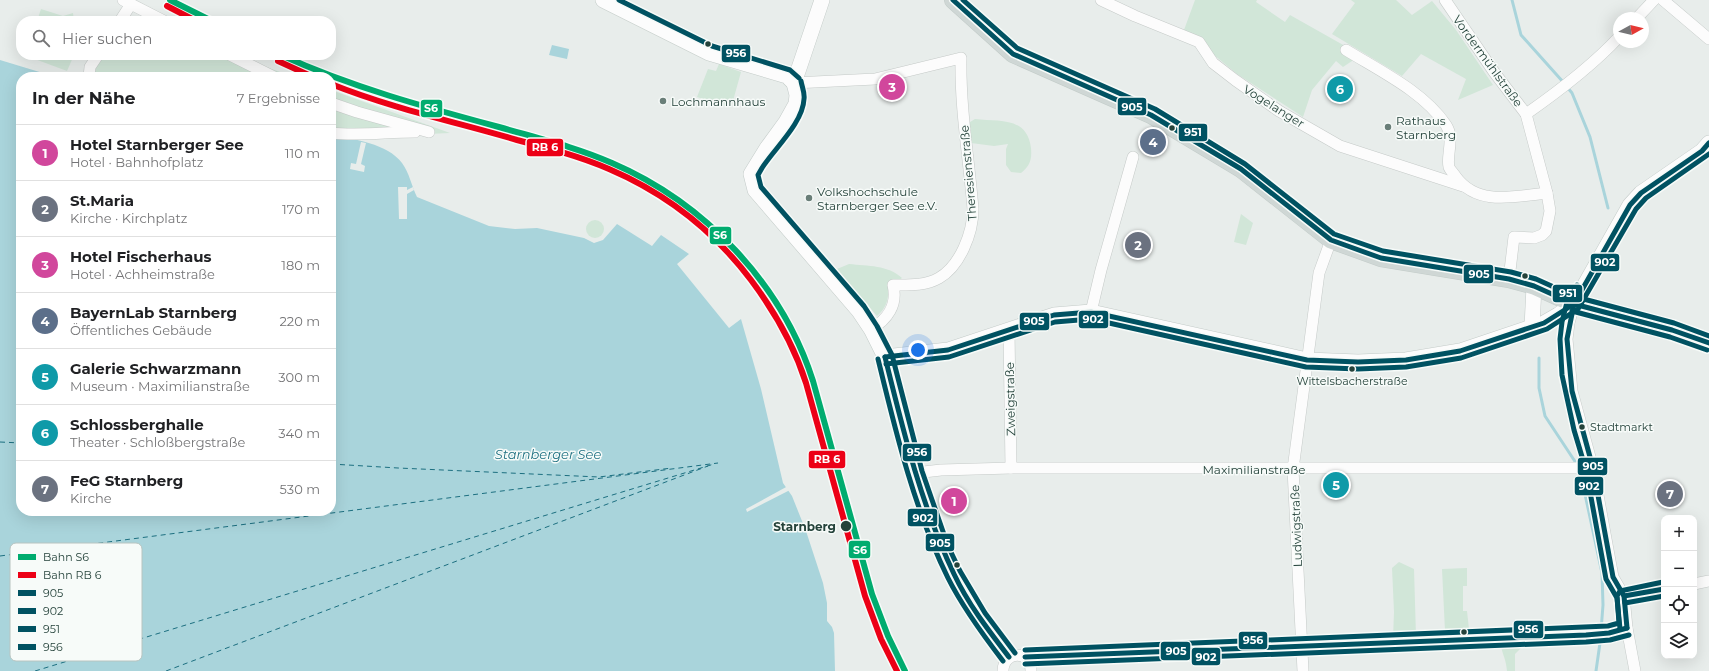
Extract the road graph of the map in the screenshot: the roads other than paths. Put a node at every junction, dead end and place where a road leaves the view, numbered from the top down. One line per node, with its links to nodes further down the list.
1 (603, 0): 9 (street)
2 (822, 0): 20 (street)
3 (953, 0): 28 (main road)
4 (1101, 0): 26 (street, Vogelanger)
5 (1445, 0): 22 (street, Vordermühlstraße)
6 (1654, 0): 10 (street)
7 (1663, 0): 13 (street)
8 (127, 2): 11 (street); 12 (street)
9 (624, 5): 20 (street)
10 (1643, 12)
11 (122, 16)
12 (154, 16)
13 (1709, 39)
14 (1613, 44): 22 (street)
15 (1346, 50): 26 (street)
16 (95, 60): 18 (street)
17 (240, 60): 19 (street)
18 (90, 72)
19 (264, 72)
20 (794, 83): 34 (street); 34 (street, Theresienstraße)
21 (336, 105): 23 (street)
22 (1526, 114): 27 (street, Vordermühlstraße)
23 (336, 134)
24 (1707, 151): 31 (street)
25 (1133, 157): 32 (street)
26 (1463, 186): 27 (street, Vogelanger)
27 (1547, 193): 29 (street, Vordermühlstraße)
28 (1331, 240): 29 (main road); 38 (street, Ludwigstraße)
29 (1509, 280): 30 (main road)
30 (1534, 286): 31 (main road); 33 (street)
31 (1574, 304): 33 (street); 36 (main road); 40 (street)
32 (1091, 312): 35 (street); 38 (street)
33 (1532, 327): 38 (street)
34 (871, 328): 37 (street)
35 (1009, 331): 37 (street); 39 (street, Zweigstraße)
36 (1709, 343)
37 (885, 357): 42 (street)
38 (1307, 360): 41 (street, Ludwigstraße)
39 (1011, 468): 41 (street, Maximilianstraße); 42 (street, Maximilianstraße)
40 (1589, 468): 41 (street, Maximilianstraße); 46 (street)
41 (1293, 469): 48 (street, Ludwigstraße)
42 (916, 473): 49 (street)
43 (1709, 581): 44 (street)
44 (1697, 583)
45 (1661, 590): 46 (street)
46 (1624, 596): 47 (street)
47 (1627, 628): 48 (street); 54 (street)
48 (1302, 646): 50 (street); 53 (street, Ludwigstraße)
49 (1009, 657): 50 (street); 51 (street)
50 (1025, 657): 52 (street)
51 (1004, 671)
52 (1031, 671)
53 (1303, 671)
54 (1635, 671)

